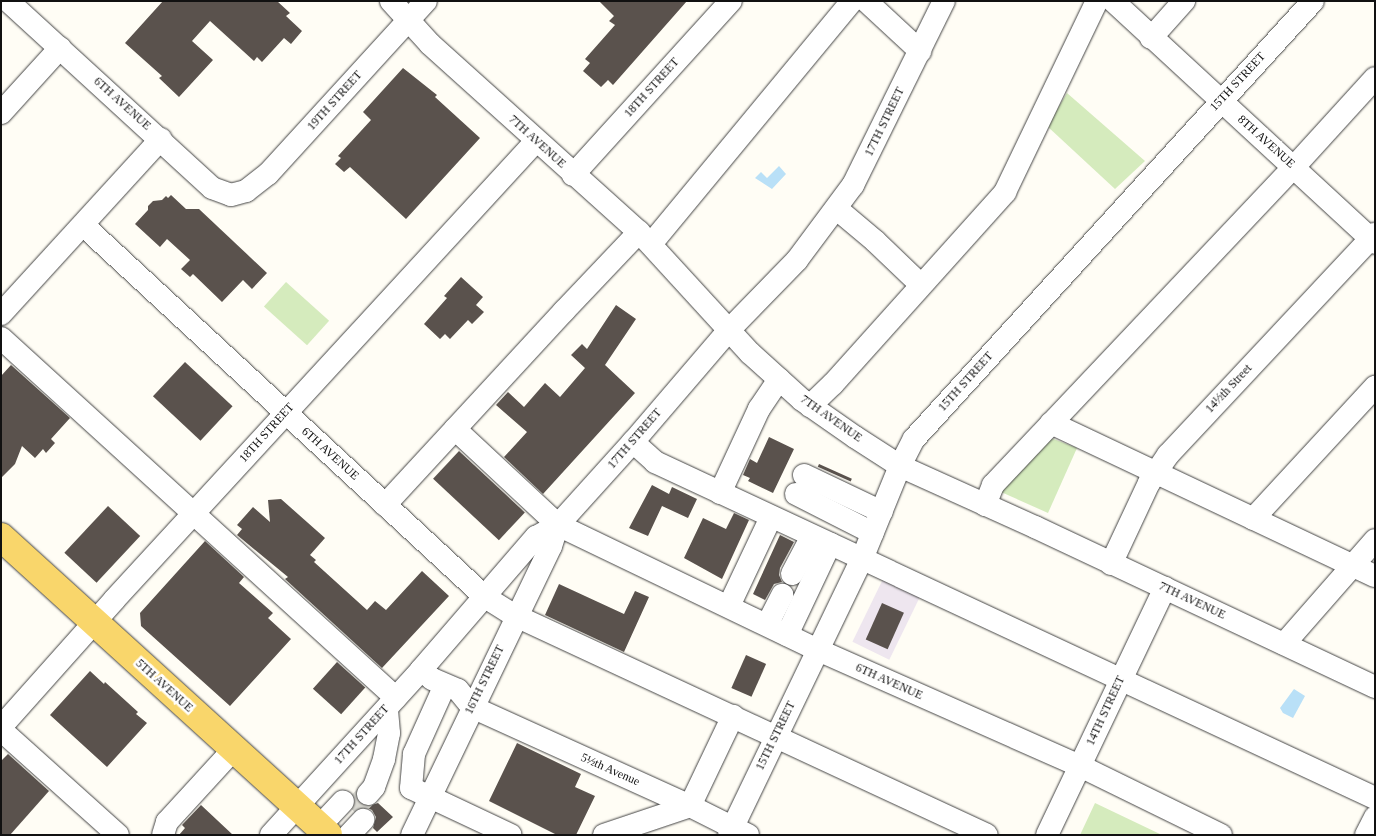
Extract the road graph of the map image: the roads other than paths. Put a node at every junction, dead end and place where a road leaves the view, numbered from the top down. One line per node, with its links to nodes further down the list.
1 (8, 1): 14 (street, 6TH AVENUE)
2 (392, 1): 12 (street, 7TH AVENUE)
3 (426, 1): 12 (street, 19TH STREET)
4 (731, 1): 22 (street, 18TH STREET)
5 (852, 1): 26 (street)
6 (866, 1): 15 (street)
7 (944, 1): 15 (street, 17TH STREET)
8 (1097, 1): 28 (street)
9 (1112, 1): 13 (street, 8TH AVENUE)
10 (1184, 1): 13 (street)
11 (1313, 1): 17 (street, 15TH STREET)
12 (408, 21): 20 (street, 7TH AVENUE); 23 (street, 19TH STREET)
13 (1151, 38): 17 (street, 8TH AVENUE)
14 (60, 48): 18 (street); 19 (street, 6TH AVENUE)
15 (920, 51): 24 (street, 17TH STREET)
16 (1375, 78): 21 (street)
17 (1220, 101): 21 (street, 8TH AVENUE); 39 (street, 15TH STREET)
18 (1, 113)
19 (161, 139): 23 (street, 6TH AVENUE); 25 (street)
20 (536, 141): 22 (street, 7TH AVENUE); 35 (street, 18TH STREET)
21 (1294, 167): 27 (street, 8TH AVENUE); 36 (street)
22 (573, 175): 26 (street, 7TH AVENUE)
23 (240, 194)
24 (837, 209): 28 (street); 30 (street, 17TH STREET)
25 (83, 225): 29 (street); 35 (street, 6TH AVENUE)
26 (645, 238): 30 (street, 7TH AVENUE); 37 (street)
27 (1373, 239): 40 (street, 14½th Street)
28 (920, 284): 34 (street)
29 (1, 314)
30 (729, 330): 32 (street, 7TH AVENUE); 38 (street, 17TH STREET)
31 (1, 338): 45 (street)
32 (779, 380): 34 (street, 7TH AVENUE); 42 (street)
33 (1375, 387): 47 (street)
34 (810, 406): 39 (street, 7TH AVENUE)
35 (285, 413): 43 (street, 6TH AVENUE); 45 (street, 18TH STREET)
36 (1051, 423): 40 (street); 44 (street)
37 (455, 429): 43 (street); 49 (street, 6TH AVENUE)
38 (633, 442): 42 (street); 49 (street, 17TH STREET)
39 (900, 466): 44 (street, 7TH AVENUE); 48 (street, 15TH STREET)
40 (1155, 472): 47 (street); 54 (street, 14½th Street)
41 (800, 485): 48 (street)
42 (720, 493): 46 (street)
43 (385, 505): 60 (street, 6TH AVENUE)
44 (984, 505): 54 (street, 7TH AVENUE)
45 (193, 514): 63 (street, 18TH STREET); 71 (street)
46 (771, 517): 51 (street); 61 (street)
47 (1253, 519): 55 (street)
48 (877, 523): 53 (street, 15TH STREET)
49 (558, 525): 60 (street, 17TH STREET); 61 (street, 6TH AVENUE); 62 (street, 16TH STREET)
50 (1, 537): 63 (main road, 5TH AVENUE)
51 (821, 540): 53 (street); 56 (street); 64 (street)
52 (1375, 540): 55 (street)
53 (862, 560): 66 (street, 15TH STREET); 68 (street)
54 (1111, 564): 58 (street, 7TH AVENUE)
55 (1352, 565): 57 (street); 65 (street)
56 (792, 574)
57 (1375, 576)
58 (1165, 588): 65 (street, 7TH AVENUE); 68 (street, 14TH STREET)
59 (782, 595): 64 (street)
60 (485, 597): 62 (street, 6TH AVENUE); 67 (street, 17TH STREET)
61 (729, 606): 64 (street, 6TH AVENUE)
62 (516, 616): 72 (street, 16TH STREET); 73 (street, 6TH AVENUE)
63 (95, 622): 74 (street, 18TH STREET); 76 (main road, 5TH AVENUE)
64 (777, 630): 66 (street, 6TH AVENUE)
65 (1284, 644): 70 (street, 7TH AVENUE)
66 (818, 650): 75 (street, 15TH STREET); 77 (street, 6TH AVENUE)
67 (421, 670): 69 (street); 71 (street, 17TH STREET)
68 (1122, 678): 77 (street, 14TH STREET); 79 (street)
69 (445, 684): 72 (street); 78 (street)
70 (1375, 687)
71 (391, 704): 81 (street, 17TH STREET); 82 (street)
72 (472, 707): 78 (street, 16TH STREET); 80 (street, 5½th Avenue)
73 (733, 716): 75 (street, 6TH AVENUE); 80 (street)
74 (1, 729): 86 (street)
75 (775, 736): 85 (street, 15TH STREET); 92 (street, 6TH AVENUE)
76 (234, 749): 81 (main road, 5TH AVENUE); 87 (street)
77 (1080, 766): 93 (street, 14TH STREET); 94 (street, 6TH AVENUE)
78 (429, 796): 89 (street, 16TH STREET); 90 (street)
79 (1375, 798)
80 (690, 806): 85 (street, 5½th Avenue); 91 (street)
81 (296, 807): 84 (main road, 5TH AVENUE); 88 (street, 17TH STREET)
82 (359, 807): 84 (street)
83 (1375, 816): 95 (street)
84 (325, 832)
85 (736, 832)
86 (118, 835)
87 (163, 835)
88 (271, 835)
89 (412, 835)
90 (510, 835)
91 (604, 835)
92 (987, 835)
93 (1047, 835)
94 (1221, 835)
95 (1366, 835)

